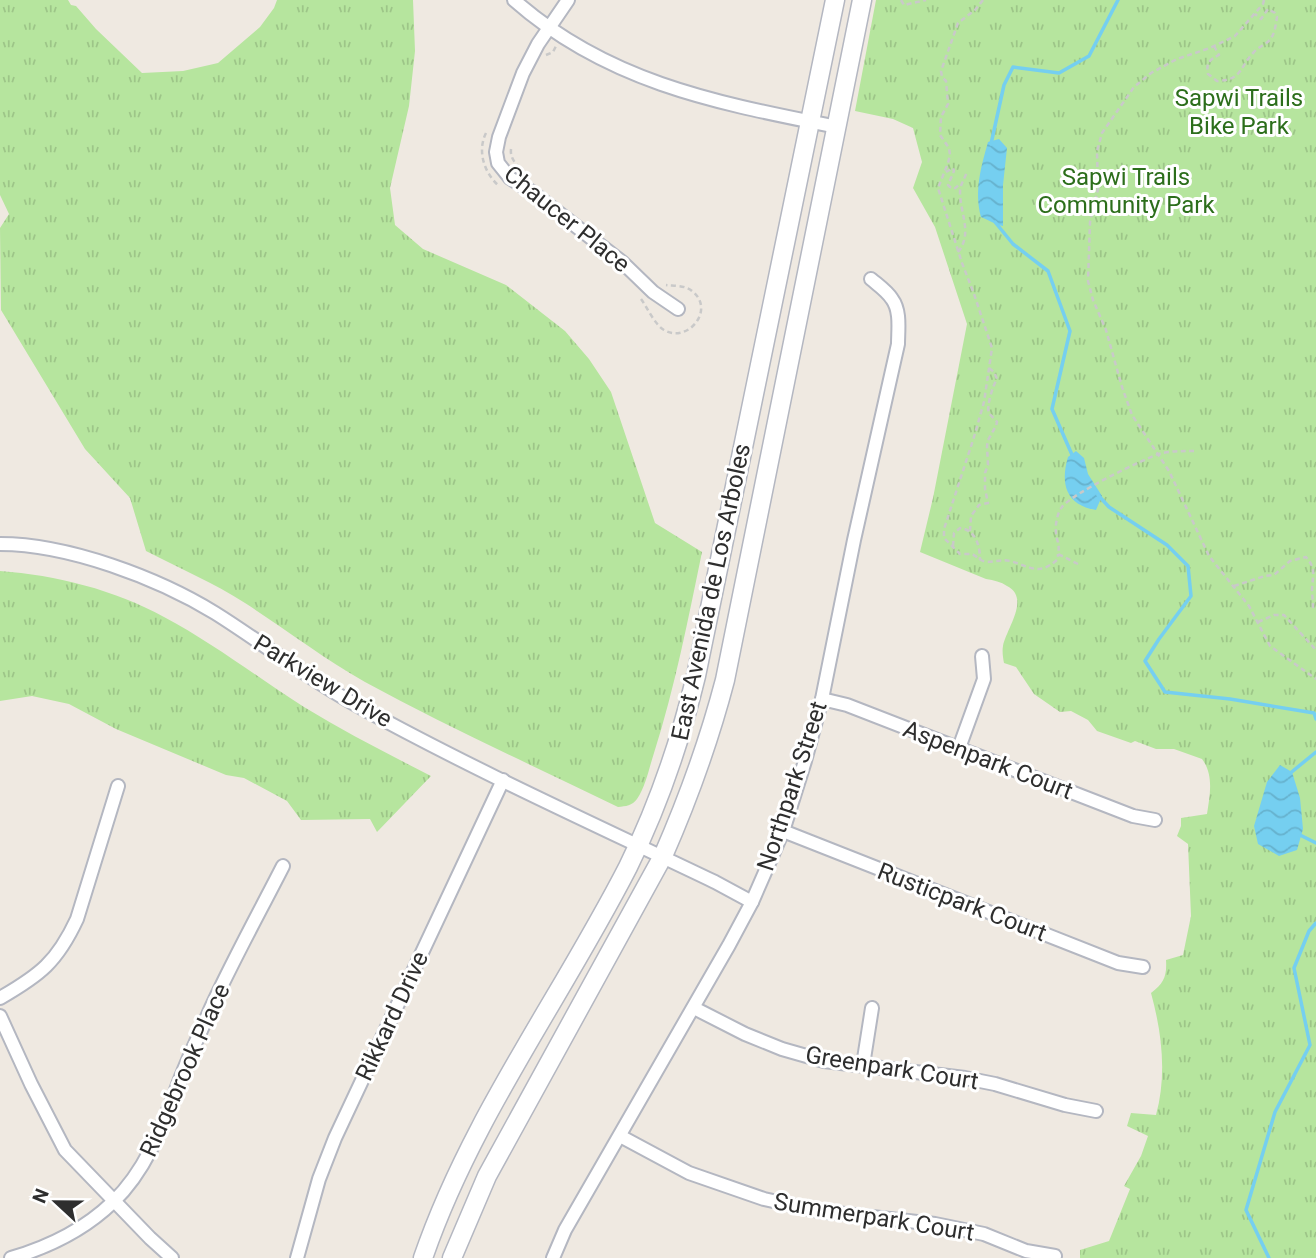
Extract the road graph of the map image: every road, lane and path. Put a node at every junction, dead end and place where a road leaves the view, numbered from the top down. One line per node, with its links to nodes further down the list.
1 (514, 0): 10 (street)
2 (568, 0): 10 (street, Chaucer Place)
3 (835, 0): 14 (main road, East Avenida de Los Arboles)
4 (862, 0): 16 (main road, East Avenida de Los Arboles)
5 (901, 0): 6 (path)
6 (926, 0)
7 (983, 0): 20 (path)
8 (1264, 0): 9 (path)
9 (1255, 13): 12 (path); 12 (path)
10 (549, 28): 11 (street); 27 (street, Chaucer Place)
11 (563, 37): 13 (path); 14 (street)
12 (1214, 46): 30 (path)
13 (542, 61)
14 (810, 122): 16 (street); 49 (main road, East Avenida de Los Arboles)
15 (490, 126): 22 (path)
16 (837, 127): 50 (main road, East Avenida de Los Arboles)
17 (511, 146): 19 (path)
18 (967, 171): 21 (path)
19 (524, 172)
20 (944, 173): 21 (path); 23 (path)
21 (963, 181): 23 (path)
22 (503, 189)
23 (958, 252): 28 (path)
24 (871, 279): 43 (street, Northpark Street)
25 (662, 284): 26 (path)
26 (640, 298)
27 (678, 309)
28 (989, 368): 31 (path); 33 (path)
29 (1194, 451): 30 (path)
30 (1158, 454): 34 (path); 37 (path)
31 (970, 531): 33 (path); 35 (path)
32 (0, 544): 45 (street, Parkview Drive)
33 (953, 547): 35 (path)
34 (1058, 554): 35 (path); 36 (path)
35 (980, 560)
36 (1078, 564)
37 (1234, 586): 38 (path); 39 (path)
38 (1316, 607)
39 (1258, 622): 40 (path); 42 (path)
40 (1316, 650)
41 (982, 656): 44 (street)
42 (1316, 679)
43 (822, 699): 44 (street, Aspenpark Court); 48 (street, Northpark Street)
44 (959, 748): 47 (street, Aspenpark Court)
45 (503, 780): 49 (street, Parkview Drive); 65 (street, Rikkard Drive)
46 (118, 786): 54 (street)
47 (1155, 820)
48 (783, 831): 52 (street, Northpark Street); 53 (street, Rusticpark Court)
49 (638, 845): 50 (street, Parkview Drive); 66 (main road, East Avenida de Los Arboles)
50 (663, 856): 52 (street, Parkview Drive); 67 (main road, East Avenida de Los Arboles)
51 (284, 866): 61 (street, Ridgebrook Place)
52 (752, 902): 55 (street, Northpark Street)
53 (1143, 967)
54 (0, 998)
55 (694, 1008): 58 (street, Greenpark Court); 60 (street, Northpark Street)
56 (872, 1008): 58 (street)
57 (0, 1016): 61 (street)
58 (863, 1065): 59 (street, Greenpark Court)
59 (1096, 1111)
60 (620, 1136): 62 (street, Summerpark Court); 68 (street, Northpark Street)
61 (114, 1202): 63 (street, Ridgebrook Place); 64 (street)
62 (1055, 1256)
63 (11, 1258)
64 (172, 1258)
65 (297, 1258)
66 (423, 1258)
67 (452, 1258)
68 (553, 1258)

